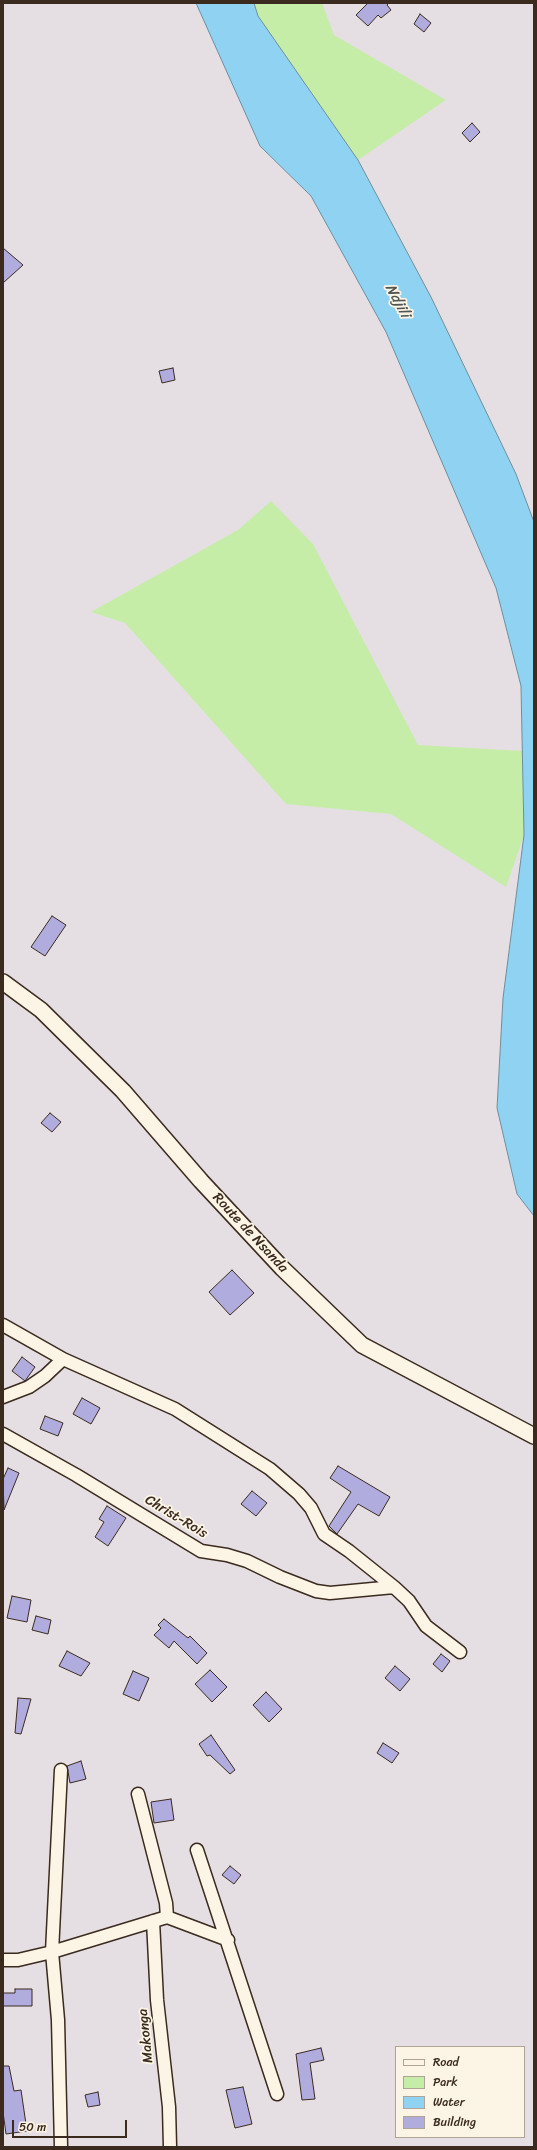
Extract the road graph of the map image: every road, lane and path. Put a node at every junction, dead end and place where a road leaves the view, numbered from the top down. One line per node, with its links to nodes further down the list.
1 (3, 982): 6 (street, Route de Nsanda)
2 (3, 1325): 3 (street)
3 (63, 1359): 4 (street); 7 (street)
4 (3, 1397)
5 (3, 1434): 7 (street, Christ-Rois)
6 (534, 1436)
7 (394, 1588): 8 (street)
8 (460, 1652)
9 (61, 1770): 15 (street)
10 (138, 1794): 12 (street)
11 (197, 1850): 14 (street)
12 (167, 1917): 13 (street); 14 (street)
13 (153, 1921): 15 (street); 19 (street, Makonga)
14 (228, 1940): 17 (street)
15 (52, 1952): 16 (street); 18 (street)
16 (3, 1960)
17 (277, 2094)
18 (61, 2147)
19 (170, 2147)

